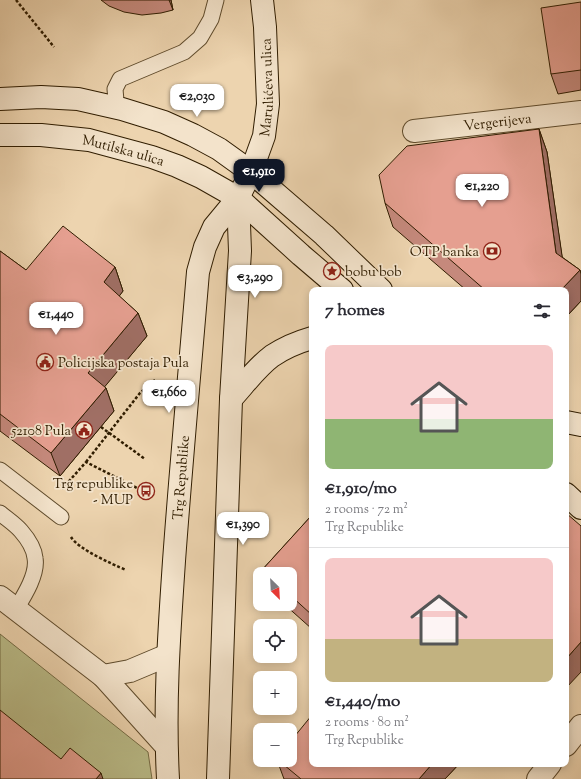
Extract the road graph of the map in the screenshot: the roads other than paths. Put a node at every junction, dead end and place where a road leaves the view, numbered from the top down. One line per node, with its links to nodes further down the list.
1 (216, 0): 4 (lane)
2 (262, 0): 8 (main road, Marulićeva ulica)
3 (0, 99): 4 (main road)
4 (122, 109): 8 (main road)
5 (581, 112): 6 (main road, Vergerijeva)
6 (414, 131)
7 (0, 135): 9 (main road, Mutilska ulica)
8 (251, 172): 9 (main road, Trg Republike); 11 (main road)
9 (238, 198): 10 (main road); 13 (main road, Trg Republike); 22 (main road, Trg Republike)
10 (338, 287)
11 (379, 287)
12 (309, 339): 13 (main road)
13 (231, 399): 29 (main road, Trg Republike)
14 (569, 423): 15 (main road)
15 (581, 425)
16 (0, 470): 20 (lane)
17 (569, 497): 18 (main road)
18 (581, 508)
19 (0, 513): 21 (lane)
20 (61, 517)
21 (8, 603): 23 (main road)
22 (168, 655): 23 (main road); 26 (main road, Trg Republike)
23 (103, 676): 26 (main road)
24 (581, 726): 25 (main road)
25 (569, 741)
26 (166, 746): 28 (main road, Trg Republike)
27 (548, 767): 30 (main road)
28 (168, 779)
29 (218, 779)
30 (538, 779)

